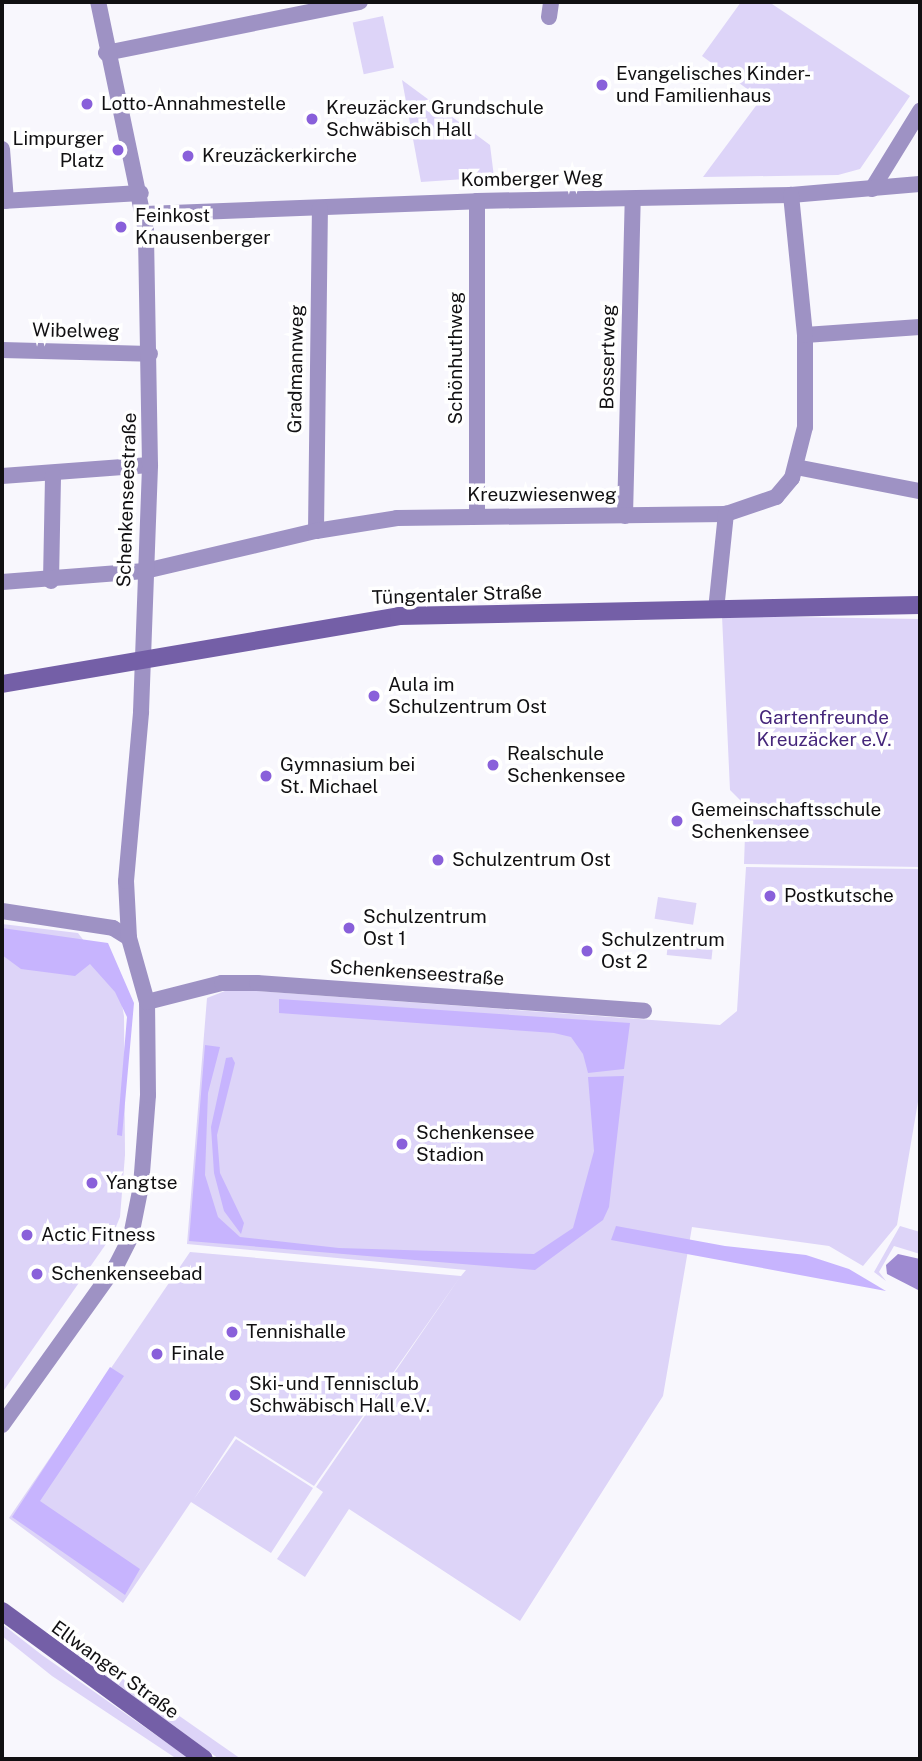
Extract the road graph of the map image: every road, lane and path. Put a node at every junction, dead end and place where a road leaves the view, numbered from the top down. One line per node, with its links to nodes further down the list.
1 (99, 2): 3 (street, Schenkenseestraße)
2 (360, 2): 3 (street)
3 (106, 53): 8 (street, Schenkenseestraße)
4 (920, 111): 7 (street)
5 (2, 149): 11 (street)
6 (920, 184): 7 (street, Komberger Weg)
7 (873, 189): 9 (street, Komberger Weg)
8 (141, 193): 11 (street); 14 (street, Schenkenseestraße)
9 (791, 195): 10 (street, Komberger Weg); 16 (street, Kreuzwiesenweg)
10 (633, 199): 12 (street, Komberger Weg); 26 (street, Bossertweg)
11 (4, 201)
12 (477, 201): 13 (street, Komberger Weg); 24 (street, Schönhuthweg)
13 (320, 208): 14 (street, Komberger Weg); 27 (street, Gradmannweg)
14 (145, 214): 18 (street, Schenkenseestraße)
15 (920, 327): 16 (street)
16 (805, 335): 20 (street, Kreuzwiesenweg)
17 (2, 351): 18 (street, Wibelweg)
18 (150, 354): 19 (street, Schenkenseestraße)
19 (150, 466): 21 (street); 28 (street, Schenkenseestraße)
20 (796, 467): 23 (street); 25 (street, Kreuzwiesenweg)
21 (52, 475): 22 (street); 29 (street)
22 (2, 476)
23 (920, 491)
24 (477, 514): 26 (street, Kreuzwiesenweg); 27 (street, Kreuzwiesenweg)
25 (726, 514): 26 (street, Kreuzwiesenweg); 32 (street)
26 (625, 516)
27 (316, 531): 28 (street, Kreuzwiesenweg)
28 (145, 571): 29 (street, Kreuzwiesenweg); 33 (street, Schenkenseestraße)
29 (51, 581): 30 (street, Kreuzwiesenweg)
30 (2, 582)
31 (920, 605): 32 (street, Tüngentaler Straße)
32 (716, 610): 33 (street, Tüngentaler Straße)
33 (143, 662): 34 (street, Tüngentaler Straße); 36 (street, Schenkenseestraße)
34 (2, 684)
35 (2, 911): 36 (street)
36 (130, 938): 37 (street, Schenkenseestraße)
37 (146, 1002): 38 (street, Schenkenseestraße); 39 (street, Schenkenseestraße)
38 (645, 1011)
39 (2, 1425)
40 (2, 1611): 41 (street, Ellwanger Straße)
41 (204, 1759)

